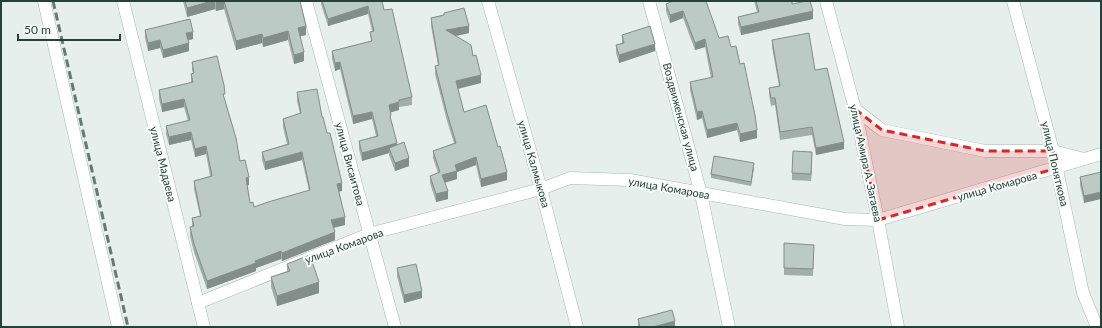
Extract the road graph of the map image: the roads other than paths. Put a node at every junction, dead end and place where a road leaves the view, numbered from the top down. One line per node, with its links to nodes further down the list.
1 (44, 1): 18 (street)
2 (123, 1): 17 (street, улица Мадаева)
3 (306, 1): 16 (street, улица Висаитова)
4 (488, 1): 13 (street, улица Калмыкова)
5 (649, 1): 14 (street, Воздвиженская улица)
6 (826, 1): 8 (street, улица Амира А. Загаева)
7 (1013, 1): 9 (street, улица Поняткова)
8 (855, 109): 9 (street); 15 (street, улица Амира А. Загаева)
9 (1053, 151): 11 (street); 12 (street, улица Поняткова)
10 (1101, 154): 11 (street, улица Комарова)
11 (1086, 159): 12 (street, улица Комарова)
12 (1057, 168): 15 (street, улица Комарова); 24 (street, улица Поняткова)
13 (541, 189): 14 (street, улица Комарова); 16 (street, улица Комарова); 21 (street, улица Калмыкова)
14 (701, 194): 15 (street, улица Комарова); 22 (street, Воздвиженская улица)
15 (878, 220): 23 (street, улица Амира А. Загаева)
16 (369, 234): 17 (street, улица Комарова); 20 (street, улица Висаитова)
17 (198, 303): 19 (street, улица Мадаева)
18 (118, 327)
19 (204, 327)
20 (395, 327)
21 (576, 327)
22 (729, 327)
23 (898, 327)
24 (1097, 327)

